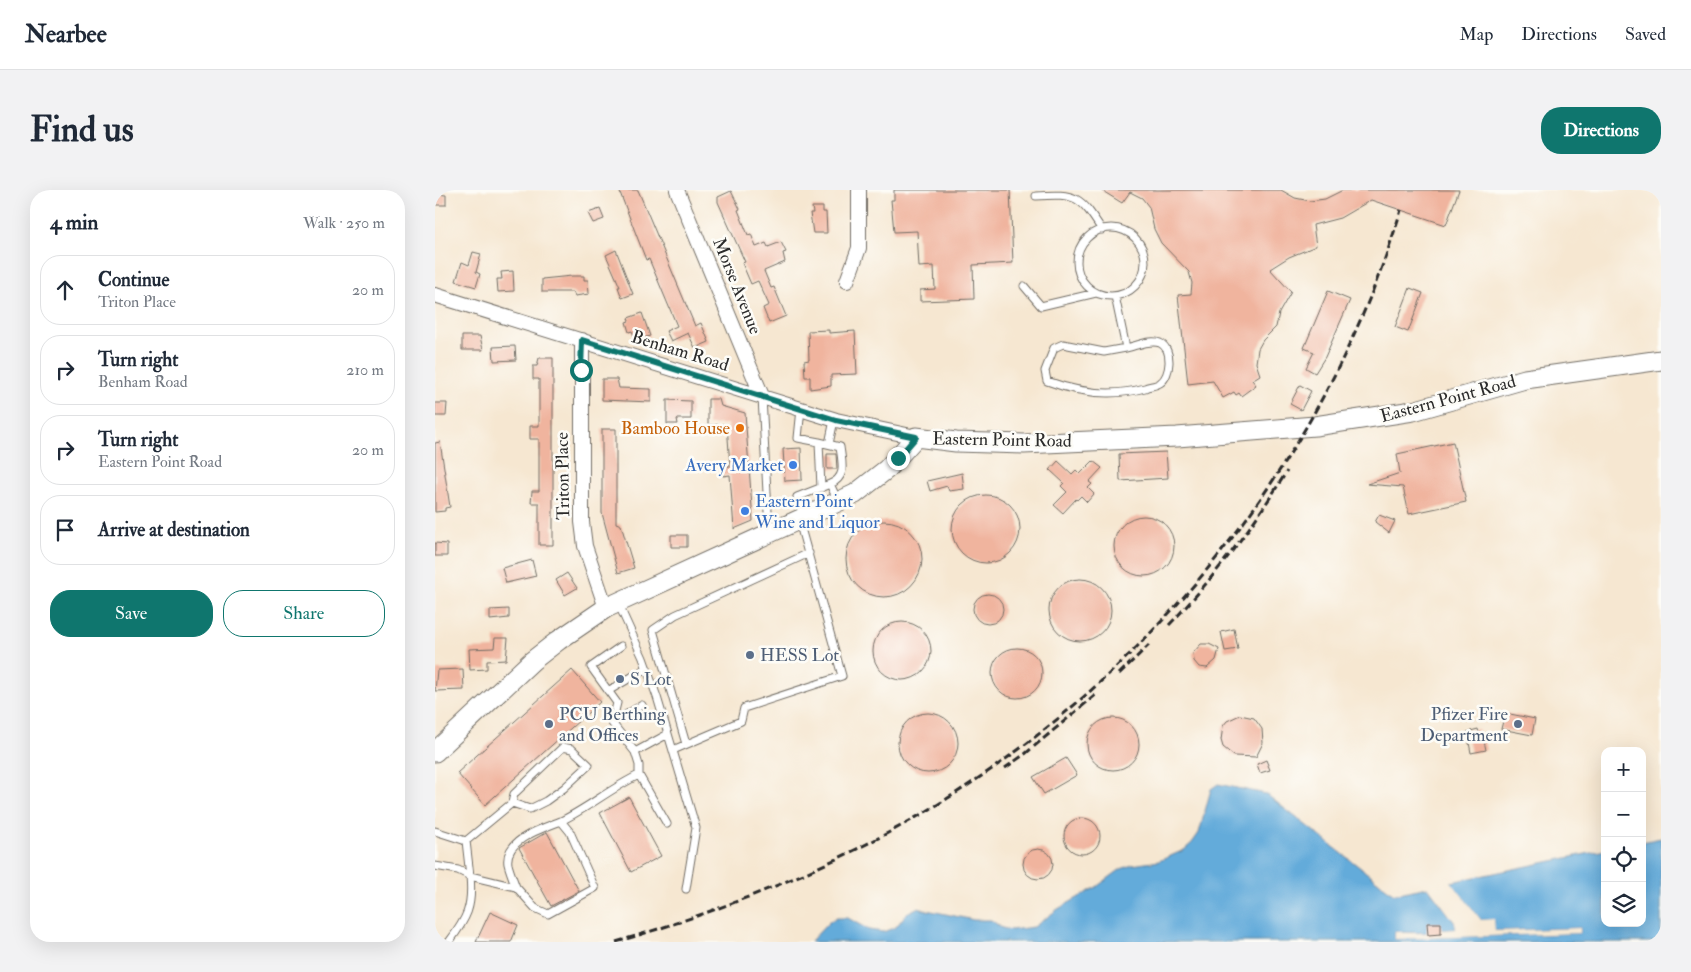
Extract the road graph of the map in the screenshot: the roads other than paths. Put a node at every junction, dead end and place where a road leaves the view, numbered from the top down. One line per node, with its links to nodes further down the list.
1 (677, 190): 13 (street, Morse Avenue)
2 (859, 190): 5 (street)
3 (1036, 196): 4 (lane)
4 (1102, 230): 7 (lane); 9 (lane)
5 (847, 281)
6 (1024, 286): 7 (lane)
7 (1095, 293): 9 (lane)
8 (435, 295): 10 (street, Benham Road)
9 (1115, 296): 11 (lane)
10 (582, 340): 13 (street, Benham Road); 25 (street, Triton Place)
11 (1126, 348): 11 (lane)
12 (1661, 360): 16 (main road, Eastern Point Road)
13 (762, 396): 14 (street, Benham Road); 23 (lane)
14 (801, 409): 15 (street, Benham Road); 17 (lane)
15 (834, 420): 16 (street, Benham Road); 18 (lane)
16 (916, 437): 21 (main road, Eastern Point Road)
17 (819, 442): 18 (lane); 20 (lane)
18 (829, 444): 19 (lane)
19 (830, 484): 20 (lane); 21 (lane)
20 (821, 488): 22 (lane)
21 (838, 502): 22 (main road, Eastern Point Road)
22 (802, 519): 23 (main road, Eastern Point Road); 24 (lane)
23 (769, 534): 25 (main road, Eastern Point Road)
24 (809, 552): 32 (lane); 32 (lane)
25 (612, 606): 27 (lane); 34 (main road, Eastern Point Road)
26 (621, 646): 28 (lane)
27 (647, 668): 28 (lane); 31 (lane)
28 (608, 691): 30 (lane)
29 (642, 705): 30 (lane)
30 (612, 722): 35 (lane)
31 (668, 734): 33 (lane); 35 (lane)
32 (686, 744): 33 (lane)
33 (673, 750): 45 (lane)
34 (435, 752)
35 (635, 752): 36 (lane)
36 (639, 775): 38 (lane); 39 (lane)
37 (512, 803): 37 (lane); 41 (lane)
38 (561, 821): 44 (lane); 44 (lane)
39 (667, 824)
40 (435, 831): 41 (lane)
41 (466, 841): 43 (lane)
42 (435, 866): 43 (lane)
43 (470, 876): 44 (lane); 46 (lane)
44 (516, 887)
45 (686, 889)
46 (449, 942)

